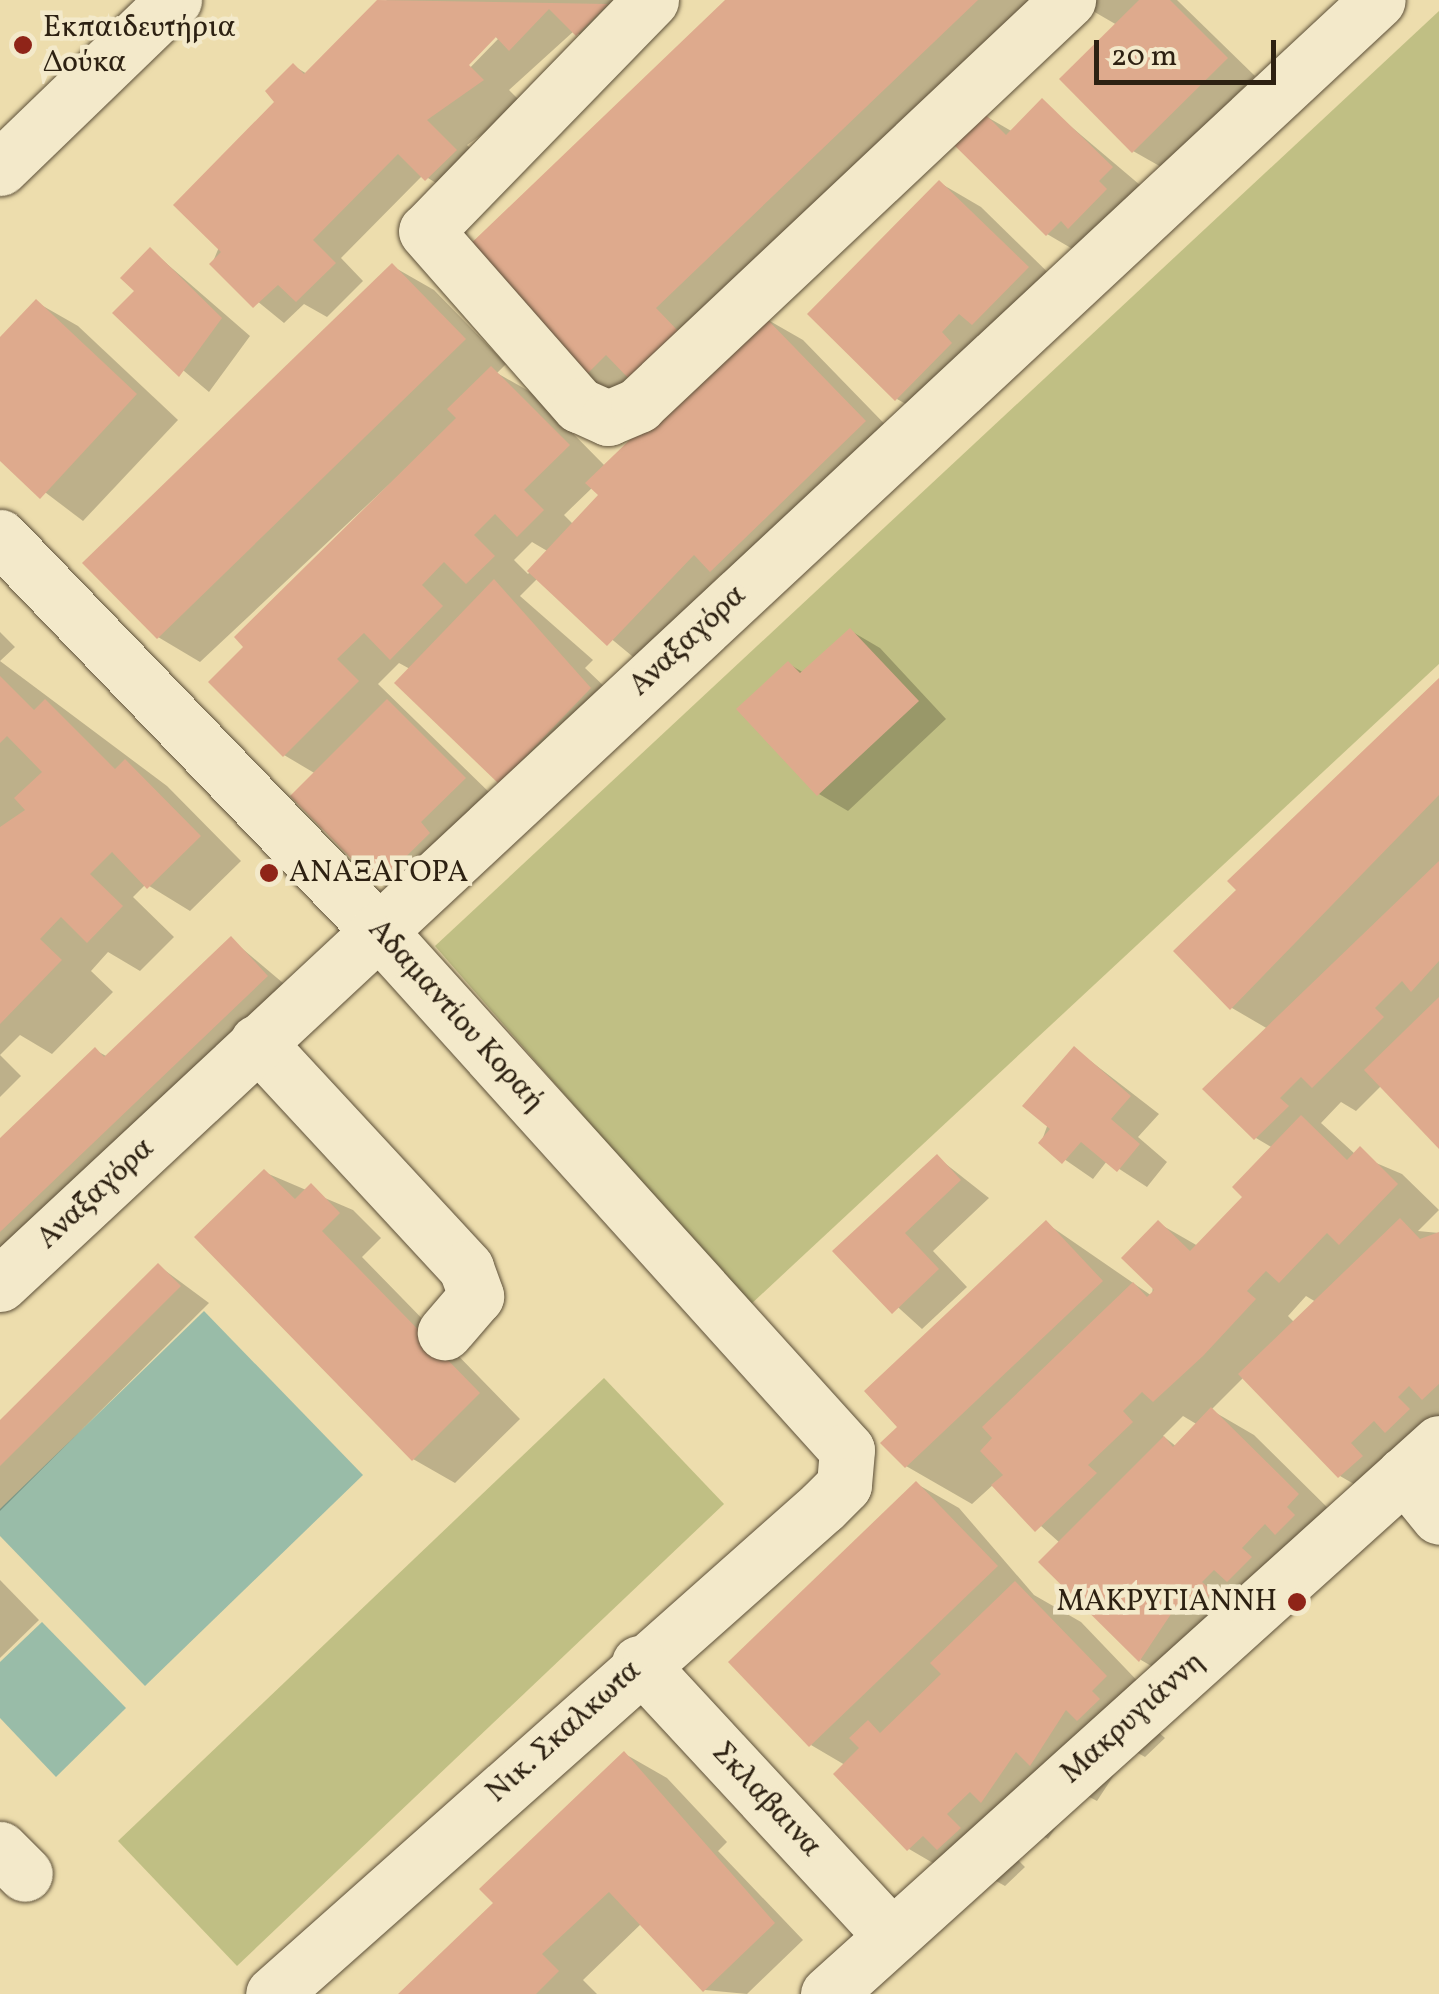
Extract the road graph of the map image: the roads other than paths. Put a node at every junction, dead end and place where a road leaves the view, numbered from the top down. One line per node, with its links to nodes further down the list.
1 (174, 0): 5 (street)
2 (651, 0): 3 (street)
3 (1068, 0)
4 (1378, 0): 7 (street, Αναξαγόρα)
5 (0, 168)
6 (0, 537): 7 (street, Αδαμαντίου Κοραή)
7 (378, 930): 8 (street, Αναξαγόρα); 12 (street, Αδαμαντίου Κοραή)
8 (257, 1042): 9 (street, Αναξαγόρα); 10 (street)
9 (0, 1284)
10 (446, 1332)
11 (1422, 1459): 13 (street); 15 (street, Μακρυγιάννη)
12 (850, 1468): 14 (street, Νικ. Σκαλκωτα)
13 (1439, 1517)
14 (640, 1663): 15 (street, Σκλαβαινα); 16 (street, Νικ. Σκαλκωτα)
15 (892, 1936): 17 (street, Μακρυγιάννη)
16 (273, 1994)
17 (828, 1994)

